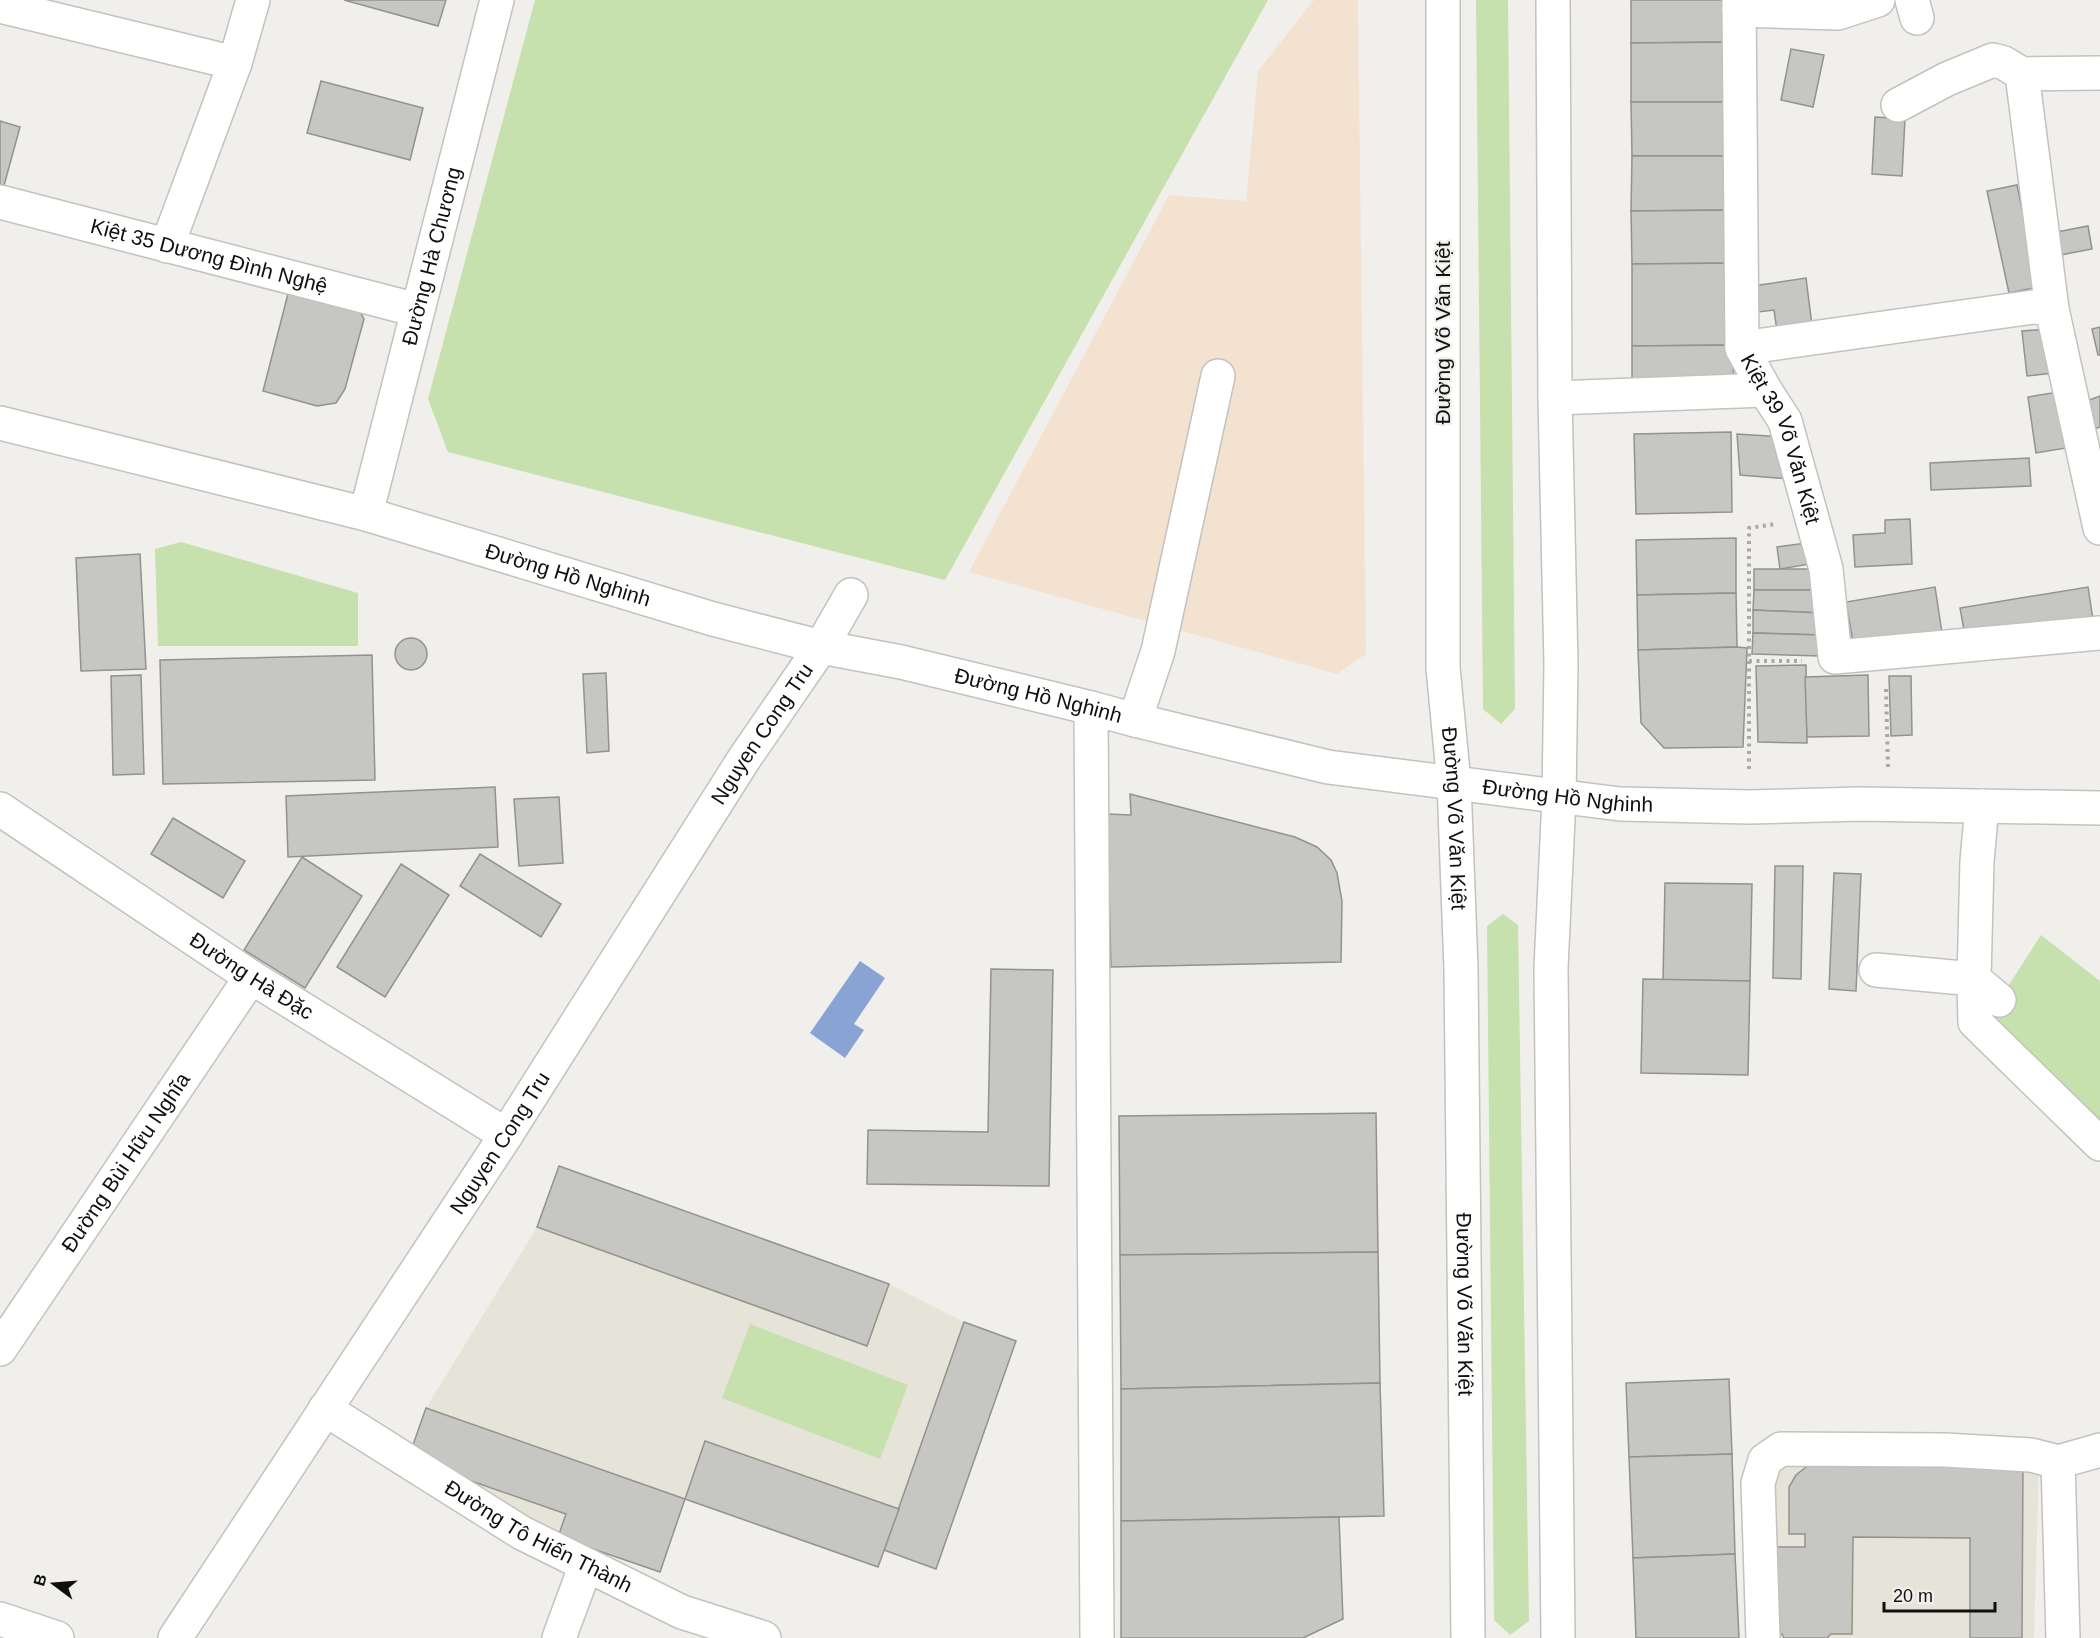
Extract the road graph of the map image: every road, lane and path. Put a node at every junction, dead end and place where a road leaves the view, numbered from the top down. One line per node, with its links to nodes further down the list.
1 (253, 0): 8 (street)
2 (497, 0): 14 (street, Đường Hà Chương)
3 (1443, 0): 33 (street, Đường Võ Văn Kiệt)
4 (1553, 0): 19 (street)
5 (1878, 0): 6 (street)
6 (1739, 5): 16 (street)
7 (0, 6): 8 (street)
8 (235, 63): 13 (street)
9 (2100, 73): 10 (street)
10 (2022, 74): 11 (street); 15 (street)
11 (1898, 105)
12 (0, 202): 13 (street, Kiệt 35 Dương Đình Nghệ)
13 (166, 246): 14 (street, Kiệt 35 Dương Đình Nghệ)
14 (417, 309): 21 (street, Đường Hà Chương)
15 (2052, 309): 16 (street, Kiệt 39 Võ Văn Kiệt); 23 (street)
16 (1742, 348): 18 (street, Kiệt 39 Võ Văn Kiệt)
17 (1218, 376): 31 (street)
18 (1765, 390): 19 (street); 22 (street, Kiệt 39 Võ Văn Kiệt)
19 (1555, 398): 34 (street)
20 (0, 423): 21 (street, Đường Hồ Nghinh)
21 (366, 514): 26 (street, Đường Hồ Nghinh)
22 (1813, 519): 27 (street, Kiệt 39 Võ Văn Kiệt); 28 (path)
23 (2100, 528)
24 (851, 595): 26 (street, Nguyen Cong Tru)
25 (2100, 633): 27 (street)
26 (821, 647): 30 (street, Đường Hồ Nghinh); 43 (street, Nguyen Cong Tru)
27 (1835, 657): 28 (path)
28 (1749, 660): 32 (path)
29 (1886, 688): 35 (path)
30 (1092, 708): 31 (street, Đường Hồ Nghinh); 55 (street)
31 (1135, 720): 33 (street, Đường Hồ Nghinh)
32 (1749, 769)
33 (1454, 783): 34 (street, Đường Hồ Nghinh); 56 (street, Đường Võ Văn Kiệt)
34 (1559, 798): 35 (street, Đường Hồ Nghinh); 57 (street)
35 (1889, 805): 36 (street, Đường Hồ Nghinh)
36 (1982, 807): 37 (street, Đường Hồ Nghinh); 41 (street)
37 (2100, 808)
38 (1, 812): 40 (street, Đường Hà Đặc)
39 (1876, 970): 41 (street)
40 (251, 977): 43 (street, Đường Hà Đặc); 45 (street, Đường Bùi Hữu Nghĩa)
41 (1974, 979): 42 (street); 44 (street)
42 (1999, 1000)
43 (506, 1135): 46 (street, Nguyen Cong Tru)
44 (2100, 1144)
45 (0, 1349)
46 (326, 1409): 49 (street, Đường Tô Hiến Thành); 52 (street, Nguyen Cong Tru)
47 (2100, 1449): 48 (street)
48 (2058, 1462): 58 (street); 59 (street)
49 (586, 1565): 53 (street); 54 (street, Đường Tô Hiến Thành)
50 (0, 1619): 51 (street)
51 (57, 1638)
52 (175, 1638)
53 (559, 1638)
54 (764, 1638)
55 (1097, 1638)
56 (1468, 1638)
57 (1558, 1638)
58 (1763, 1638)
59 (2063, 1638)

